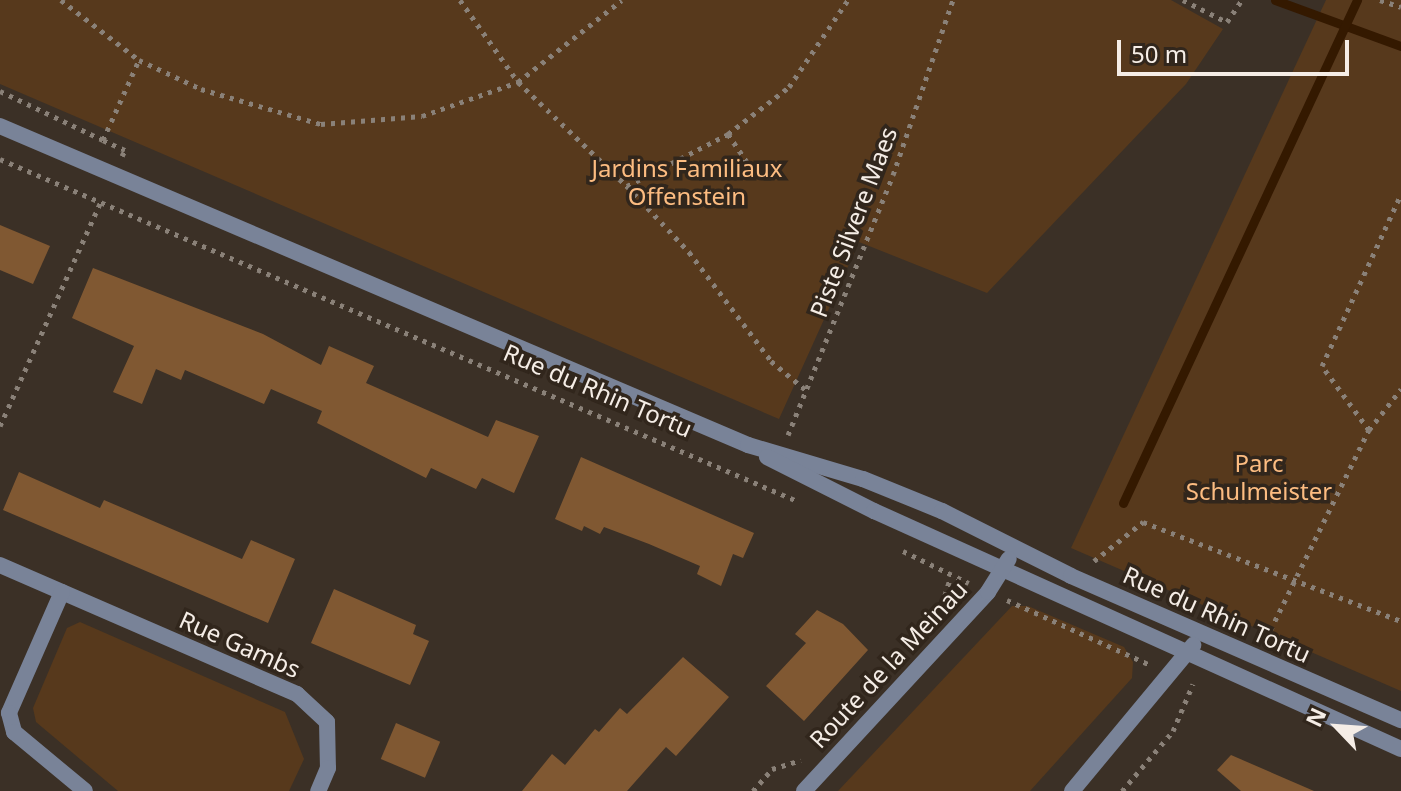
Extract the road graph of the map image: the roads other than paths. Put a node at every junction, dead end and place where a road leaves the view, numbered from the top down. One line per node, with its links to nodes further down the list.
1 (0, 126): 2 (street, Rue du Rhin Tortu)
2 (748, 445): 3 (street, Rue du Rhin Tortu); 5 (street, Rue du Rhin Tortu)
3 (1014, 550): 5 (street, Route de la Meinau); 7 (street, Rue du Rhin Tortu)
4 (0, 565): 6 (street, Rue Gambs)
5 (1005, 568): 8 (street, Rue du Rhin Tortu); 13 (street, Route de la Meinau)
6 (62, 592): 11 (street); 12 (street, Rue Gambs)
7 (1202, 634): 8 (street); 9 (street, Rue du Rhin Tortu)
8 (1188, 651): 10 (street, Rue du Rhin Tortu); 14 (street)
9 (1401, 720)
10 (1401, 749)
11 (85, 791)
12 (318, 791)
13 (804, 791)
14 (1072, 791)

